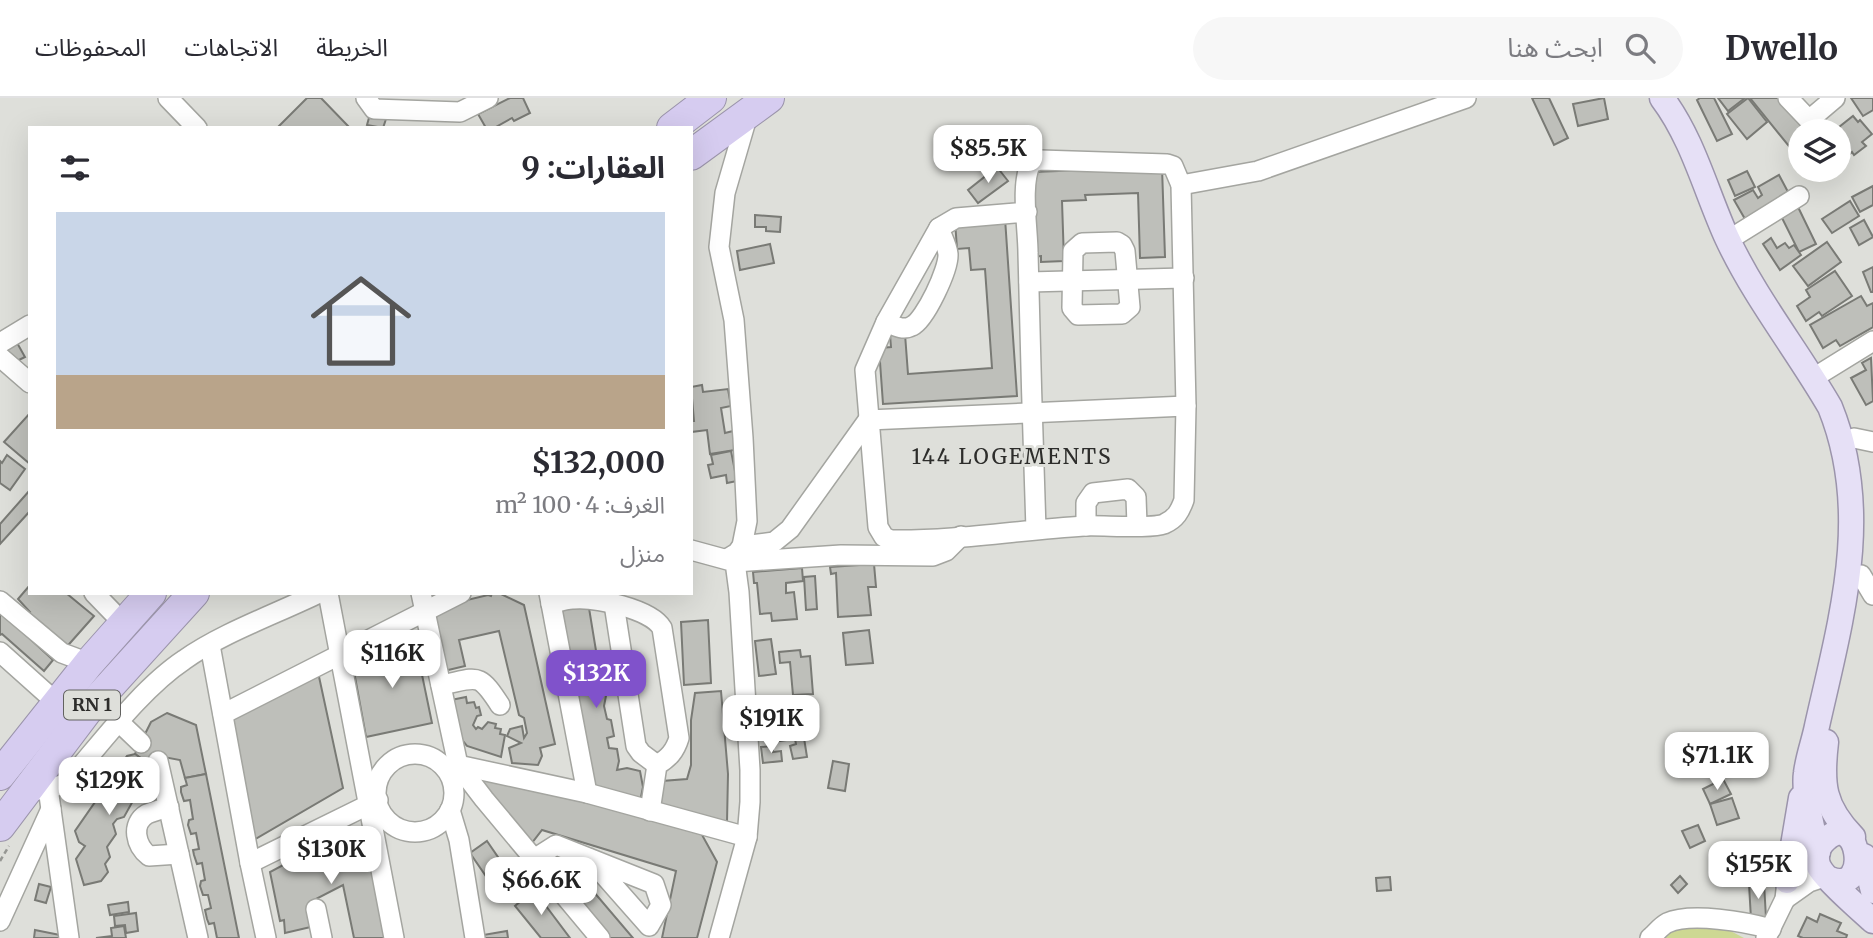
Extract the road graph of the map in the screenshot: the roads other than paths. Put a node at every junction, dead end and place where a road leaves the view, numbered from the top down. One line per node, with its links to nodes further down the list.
1 (168, 98): 12 (street)
2 (488, 98): 11 (street)
3 (711, 98): 13 (highway)
4 (1466, 98): 15 (street)
5 (1662, 98): 67 (main road)
6 (1678, 98): 19 (main road)
7 (1788, 98): 8 (street)
8 (1835, 98)
9 (374, 102): 11 (street)
10 (759, 106): 14 (highway); 40 (street)
11 (466, 120)
12 (195, 126)
13 (675, 126)
14 (693, 154)
15 (1181, 185): 17 (street); 21 (street)
16 (1799, 196): 19 (street)
17 (1027, 212): 18 (street); 23 (street)
18 (939, 228): 24 (street); 24 (street)
19 (1738, 234): 29 (main road)
20 (1128, 278): 21 (street); 22 (street); 22 (street); 22 (street)
21 (1184, 278): 31 (street)
22 (1072, 280): 23 (street)
23 (1029, 282): 32 (street)
24 (886, 322): 33 (street)
25 (28, 326): 27 (street)
26 (1873, 341): 29 (street)
27 (0, 344)
28 (0, 357): 30 (street)
29 (1823, 372): 34 (main road)
30 (28, 381)
31 (1186, 406): 32 (street); 35 (street)
32 (1032, 411): 33 (street); 37 (street)
33 (868, 420): 38 (street); 40 (street)
34 (1864, 440): 41 (main road)
35 (1137, 525): 36 (street); 36 (street)
36 (1086, 526): 37 (street)
37 (1036, 530): 38 (street)
38 (961, 536): 40 (street)
39 (693, 550): 40 (street)
40 (734, 556): 77 (street)
41 (1867, 585): 78 (main road)
42 (96, 595): 53 (street)
43 (149, 595): 53 (highway, RN 1)
44 (192, 595): 69 (highway, RN 1)
45 (315, 595): 54 (street)
46 (328, 595): 56 (street)
47 (421, 595): 52 (street)
48 (457, 595): 52 (street)
49 (550, 598): 51 (street); 70 (street)
50 (0, 601): 57 (street)
51 (614, 604): 65 (street); 65 (street)
52 (425, 613): 56 (street); 58 (street)
53 (124, 624): 57 (highway, RN 1)
54 (210, 645): 61 (street); 62 (street)
55 (0, 652): 59 (street)
56 (339, 656): 61 (street); 71 (street)
57 (89, 663): 59 (highway, RN 1)
58 (441, 685): 60 (street); 66 (street)
59 (57, 703): 68 (highway, RN 1)
60 (500, 705)
61 (223, 715): 82 (street)
62 (120, 722): 63 (street); 69 (street)
63 (141, 743)
64 (158, 761): 72 (street)
65 (657, 765): 75 (street)
66 (453, 769): 70 (street); 71 (street); 74 (street); 81 (street)
67 (1806, 774): 83 (main road); 84 (main road)
68 (0, 775)
69 (36, 791): 73 (street); 76 (highway, RN 1)
70 (587, 793): 75 (street)
71 (373, 802): 74 (street); 82 (street); 94 (street)
72 (169, 807): 79 (street); 79 (street)
73 (51, 808): 87 (street); 90 (street)
74 (450, 810): 95 (street)
75 (650, 811): 77 (street)
76 (0, 826)
77 (747, 837): 97 (street)
78 (1858, 847): 83 (main road); 83 (main road); 85 (main road)
79 (179, 854): 91 (street)
80 (589, 858): 81 (street)
81 (534, 859): 96 (street)
82 (250, 863): 92 (street)
83 (1823, 867): 84 (street); 88 (main road)
84 (1786, 890): 89 (street)
85 (1873, 891)
86 (316, 909): 93 (street)
87 (0, 921)
88 (1873, 921)
89 (1769, 933): 98 (street)
90 (69, 938)
91 (198, 938)
92 (266, 938)
93 (322, 938)
94 (394, 938)
95 (475, 938)
96 (600, 938)
97 (719, 938)
98 (1650, 938)

